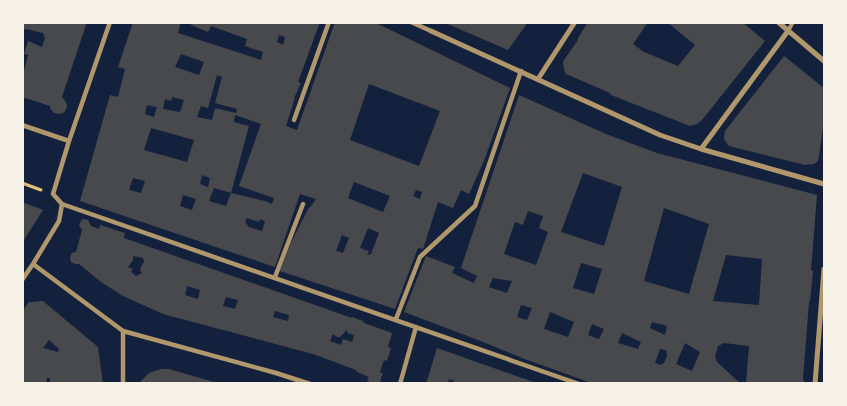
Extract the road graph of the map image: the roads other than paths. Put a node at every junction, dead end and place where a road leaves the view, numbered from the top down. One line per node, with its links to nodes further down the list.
1 (110, 22): 14 (street)
2 (329, 22): 12 (street)
3 (411, 22): 7 (street)
4 (575, 22): 11 (street)
5 (778, 22): 8 (street)
6 (793, 22): 8 (lane)
7 (430, 31): 10 (street)
8 (788, 31): 9 (street); 15 (street)
9 (824, 61)
10 (521, 71): 11 (street); 23 (street)
11 (538, 79): 15 (street)
12 (294, 120)
13 (22, 125): 14 (street)
14 (69, 141): 17 (street)
15 (700, 149): 16 (street)
16 (824, 184)
17 (62, 204): 19 (street); 21 (street)
18 (303, 204): 21 (street)
19 (34, 264): 22 (street); 25 (street)
20 (824, 269): 30 (street)
21 (275, 277): 23 (street)
22 (22, 280)
23 (396, 319): 24 (street)
24 (416, 326): 28 (street); 29 (street)
25 (123, 331): 26 (street); 27 (street)
26 (123, 384)
27 (310, 384)
28 (400, 384)
29 (579, 384)
30 (815, 384)

